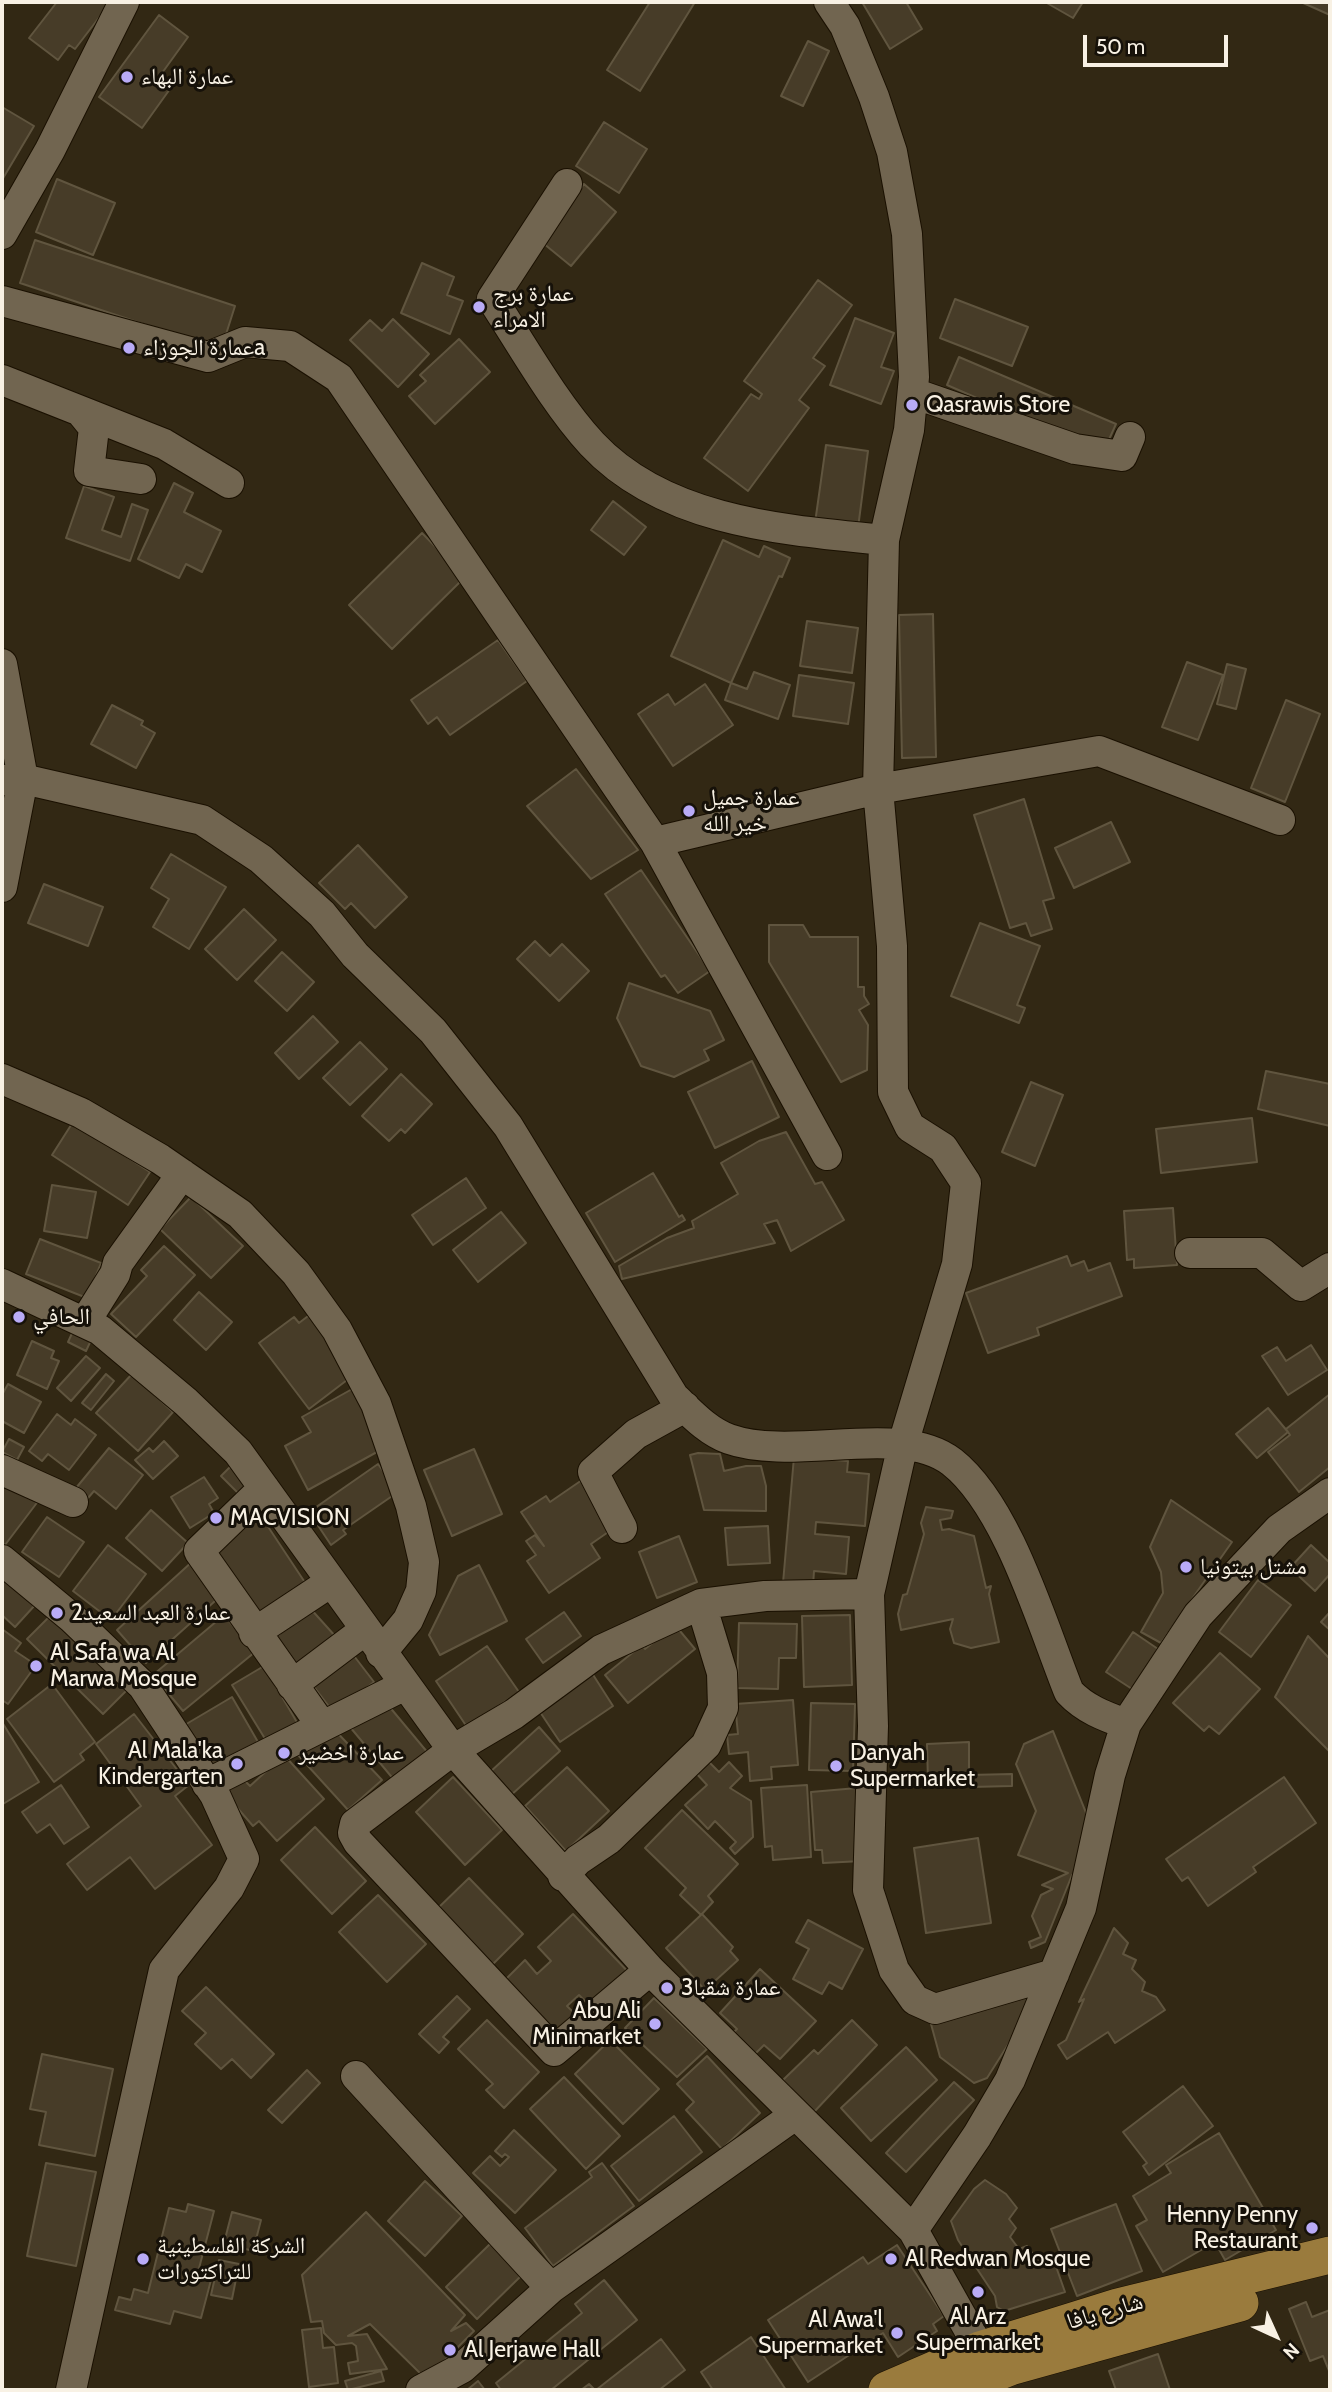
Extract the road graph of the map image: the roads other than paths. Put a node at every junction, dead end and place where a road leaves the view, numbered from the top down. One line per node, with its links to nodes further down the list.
1 (124, 2): 4 (street)
2 (829, 2): 7 (street)
3 (567, 184): 12 (street)
4 (2, 234)
5 (2, 300): 17 (street)
6 (2, 380): 8 (street)
7 (913, 393): 9 (street); 12 (street)
8 (81, 412): 10 (street); 11 (street)
9 (1130, 437)
10 (141, 479)
11 (229, 483)
12 (884, 540): 15 (street)
13 (2, 664): 14 (street)
14 (12, 780): 18 (street); 26 (street)
15 (878, 789): 16 (street); 17 (street); 27 (street)
16 (1280, 820)
17 (655, 842): 20 (street)
18 (2, 887)
19 (2, 1079): 21 (street)
20 (827, 1155)
21 (182, 1174): 25 (street); 38 (street)
22 (1190, 1253): 23 (street)
23 (1330, 1268)
24 (2, 1284): 25 (street)
25 (85, 1322): 29 (street)
26 (685, 1407): 27 (street); 32 (street)
27 (903, 1444): 35 (street); 41 (street)
28 (2, 1470): 31 (street)
29 (264, 1488): 34 (street); 37 (street)
30 (1330, 1493): 41 (street)
31 (73, 1502)
32 (622, 1528)
33 (2, 1560): 44 (street)
34 (331, 1582): 37 (street); 38 (street)
35 (869, 1594): 36 (street); 47 (street)
36 (701, 1604): 43 (street); 45 (street)
37 (254, 1633): 39 (street)
38 (373, 1642): 39 (street); 40 (street)
39 (292, 1685): 42 (street)
40 (405, 1685): 42 (street); 43 (street)
41 (1126, 1724): 47 (street)
42 (322, 1726): 44 (street)
43 (453, 1750): 45 (street); 46 (street)
44 (207, 1784): 55 (street)
45 (563, 1876): 46 (street)
46 (650, 1969): 49 (street)
47 (1054, 1973): 50 (street)
48 (356, 2076): 53 (street)
49 (795, 2115): 50 (street); 53 (street)
50 (913, 2230): 54 (street)
51 (1330, 2255): 54 (main road, شارع يافا)
52 (1330, 2277): 54 (main road, شارع يافا)
53 (551, 2288): 56 (street)
54 (988, 2371): 57 (main road, شارع يافا); 58 (main road, شارع يافا)
55 (71, 2390)
56 (421, 2390)
57 (887, 2390)
58 (953, 2390)

